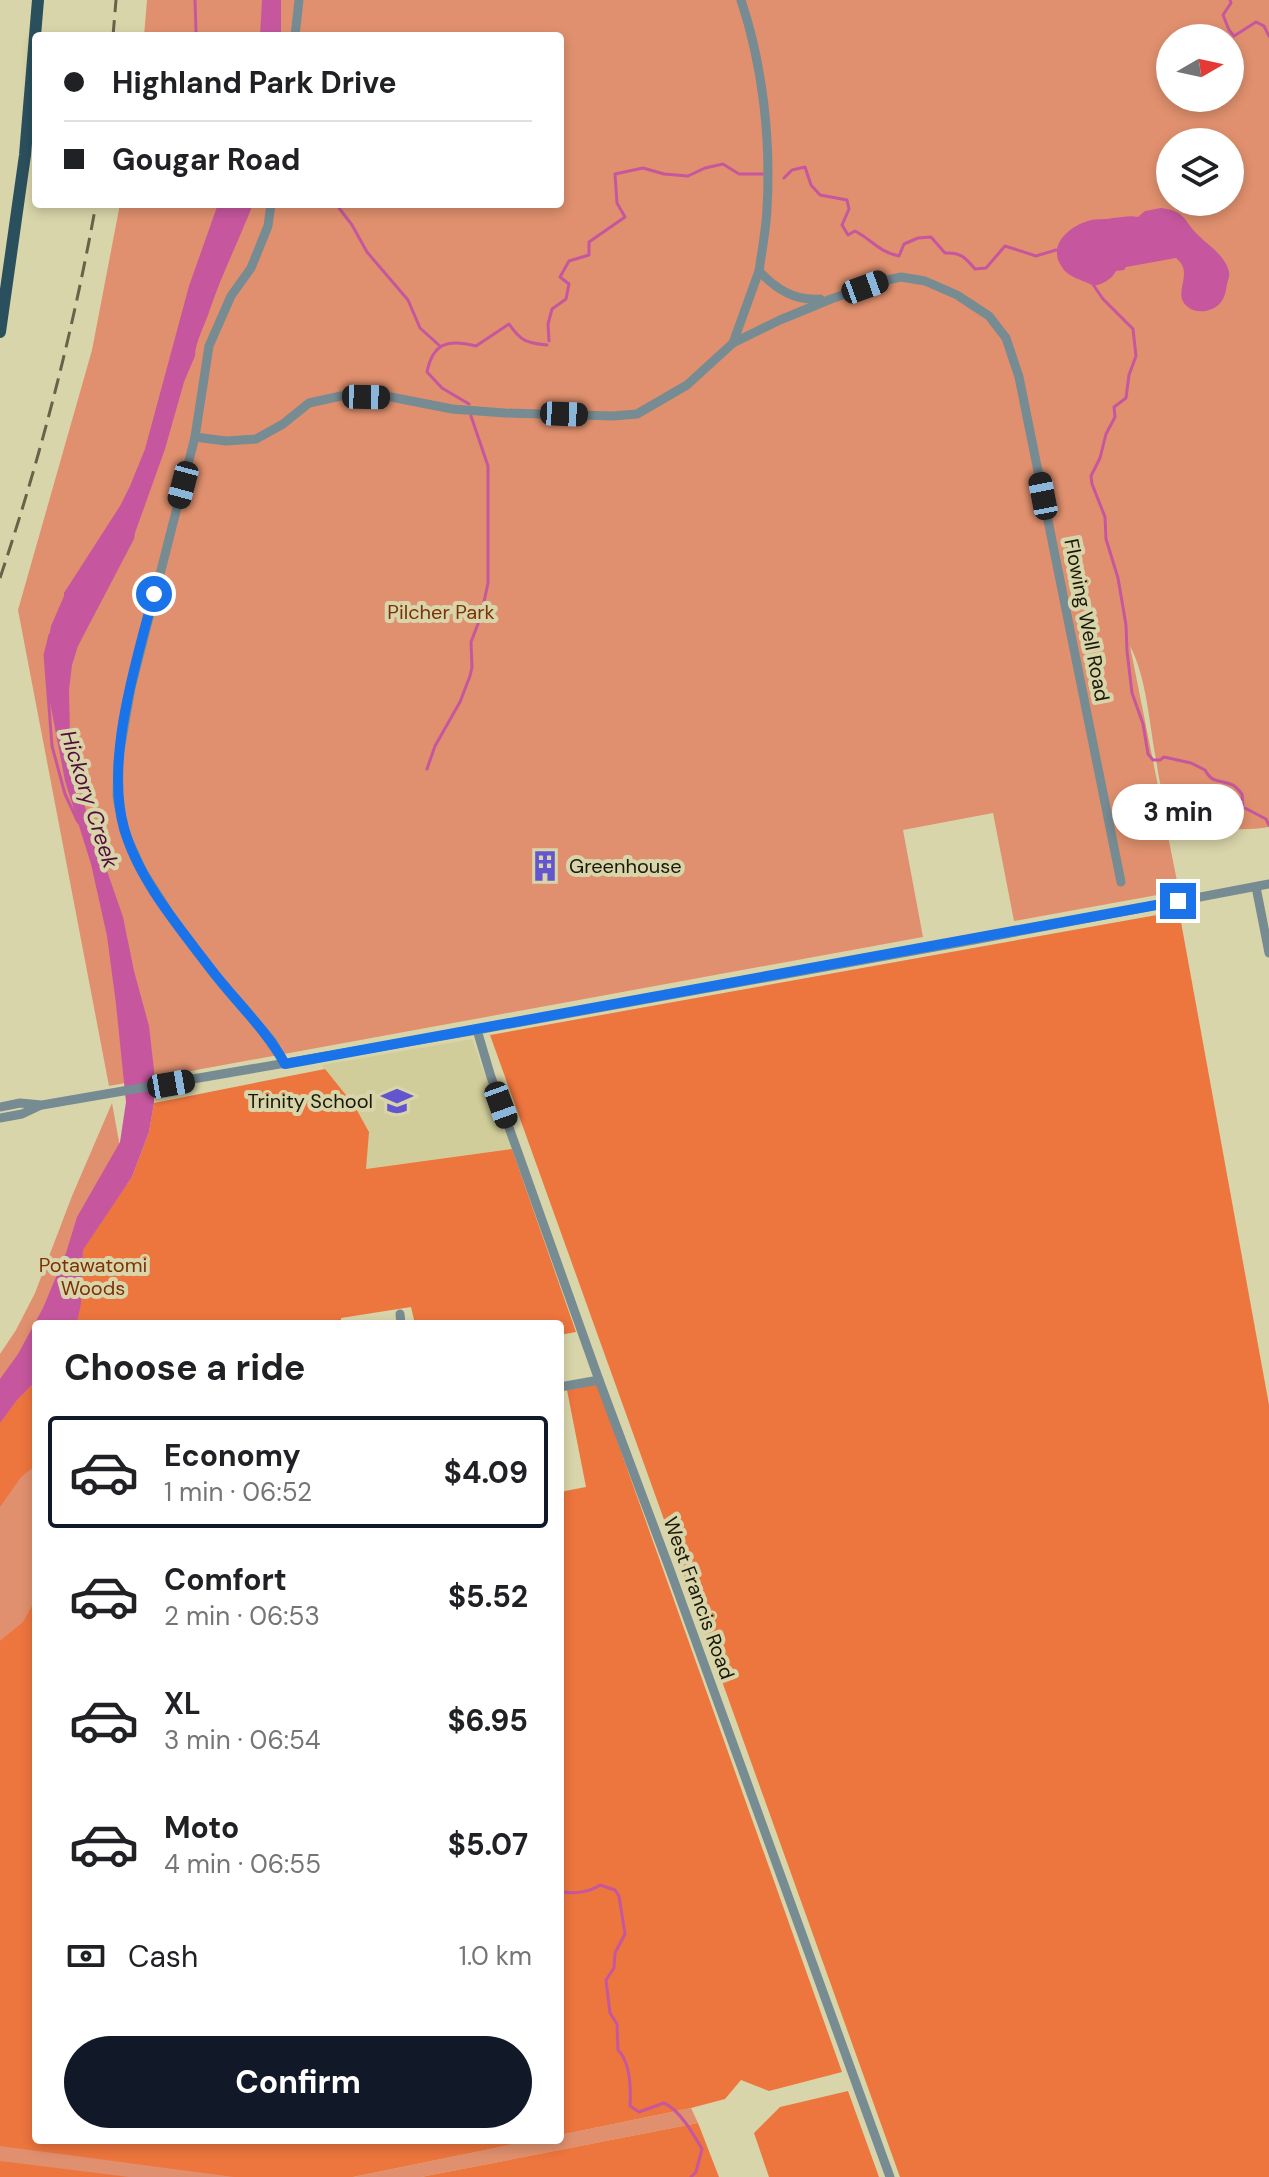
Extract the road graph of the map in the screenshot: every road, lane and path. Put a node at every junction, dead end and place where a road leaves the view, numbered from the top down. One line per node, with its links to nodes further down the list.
1 (38, 0): 4 (main road)
2 (299, 0): 5 (street)
3 (741, 0): 8 (street)
4 (35, 32)
5 (295, 32)
6 (32, 72): 10 (main road)
7 (270, 208): 12 (street)
8 (759, 271): 9 (street); 11 (street)
9 (831, 299): 11 (street, Flowing Well Road); 13 (street, Flowing Well Road)
10 (0, 332)
11 (733, 343): 12 (street)
12 (195, 437): 18 (street)
13 (1121, 882)
14 (1269, 884): 15 (street)
15 (1256, 887): 16 (street); 17 (street)
16 (1269, 953)
17 (477, 1030): 18 (street); 22 (street, West Francis Road)
18 (285, 1064): 19 (street)
19 (42, 1105): 20 (street); 21 (street)
20 (0, 1107)
21 (0, 1118)
22 (599, 1380): 23 (street); 24 (street, West Francis Road)
23 (564, 1386)
24 (890, 2177)

